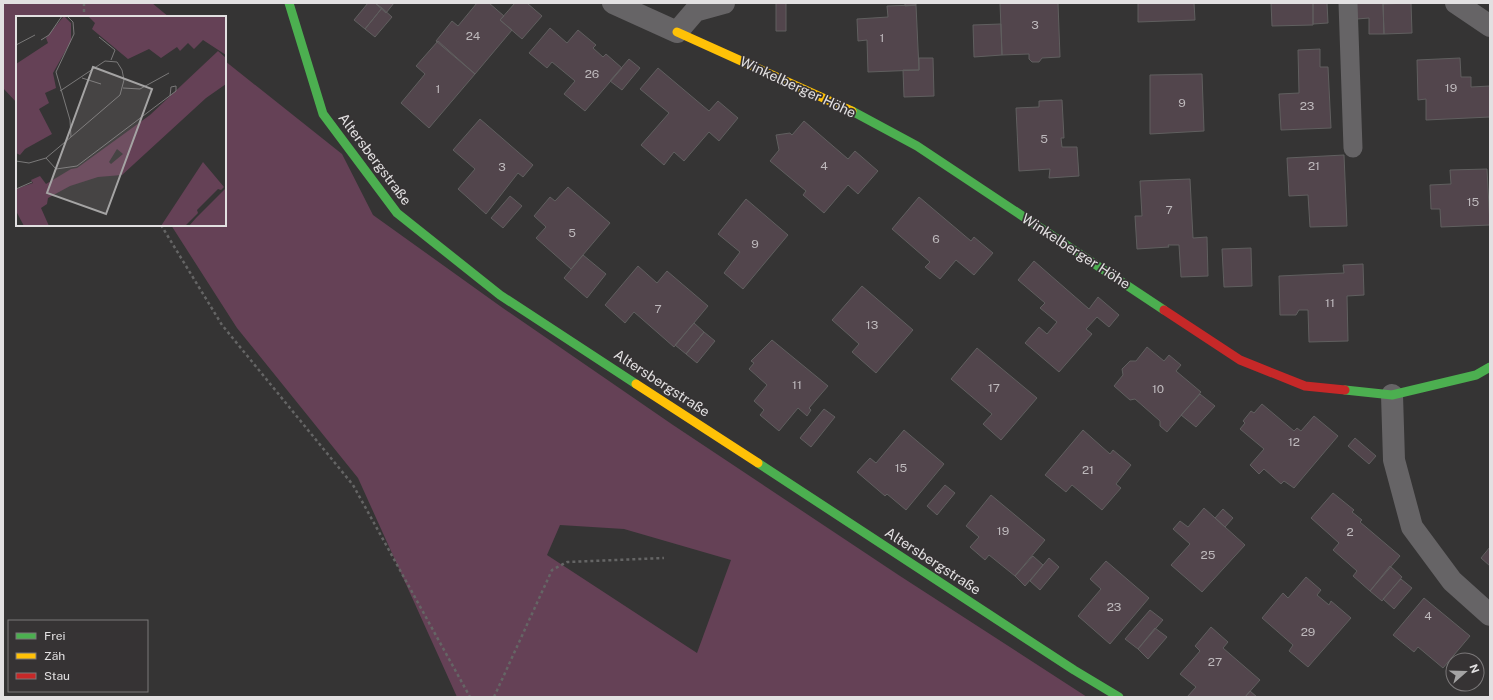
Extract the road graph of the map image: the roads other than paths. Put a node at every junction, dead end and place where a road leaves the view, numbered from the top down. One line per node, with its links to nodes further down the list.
1 (289, 3): 12 (street, Altersbergstraße)
2 (613, 3): 7 (street)
3 (724, 3): 7 (street)
4 (1348, 3): 8 (lane)
5 (1456, 3): 6 (street)
6 (1490, 26)
7 (677, 32): 10 (street, Winkelberger Höhe)
8 (1353, 148)
9 (1490, 367): 10 (street, Winkelberger Höhe)
10 (1392, 395): 11 (street)
11 (1490, 615)
12 (1119, 697)

